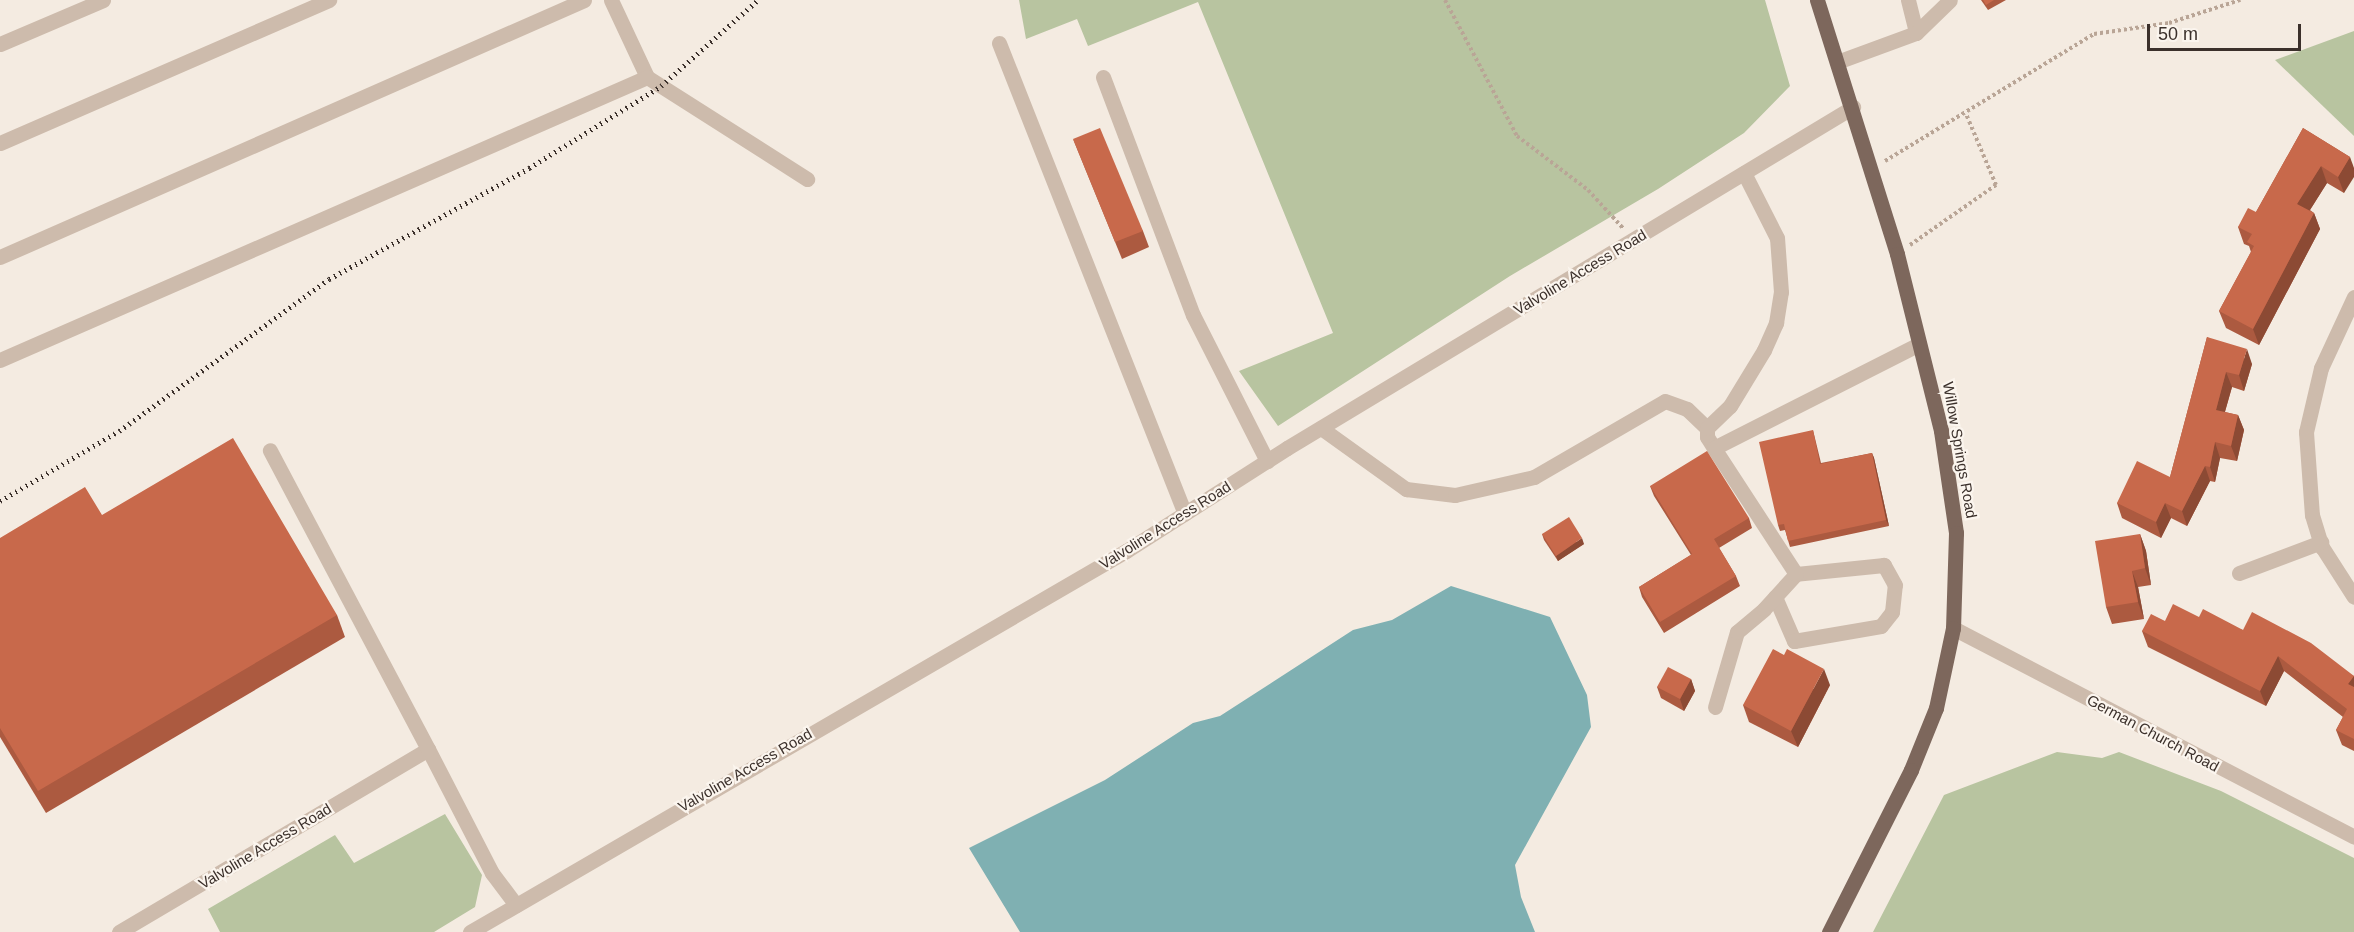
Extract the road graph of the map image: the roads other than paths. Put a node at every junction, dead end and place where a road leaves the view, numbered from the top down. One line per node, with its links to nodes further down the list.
1 (103, 0): 10 (street)
2 (328, 0): 15 (street)
3 (584, 0): 18 (street)
4 (611, 0): 13 (street)
5 (1817, 0): 11 (main road, Willow Springs Road)
6 (1908, 0): 8 (street)
7 (1950, 0): 8 (street)
8 (1916, 33): 11 (street)
9 (999, 43): 27 (street)
10 (0, 44)
11 (1837, 62): 14 (main road, Willow Springs Road)
12 (1102, 76): 26 (street)
13 (647, 77): 17 (street); 21 (street)
14 (1853, 107): 16 (street, Valvoline Access Road); 20 (main road, Willow Springs Road)
15 (0, 143)
16 (1744, 173): 22 (street, Valvoline Access Road); 23 (street)
17 (807, 179)
18 (0, 257)
19 (2354, 297): 28 (street)
20 (1919, 344): 24 (street); 33 (main road, Willow Springs Road)
21 (0, 360)
22 (1321, 428): 23 (street); 26 (street, Valvoline Access Road)
23 (1707, 428): 24 (street)
24 (1714, 448): 30 (street)
25 (270, 450): 35 (street)
26 (1267, 461): 27 (street, Valvoline Access Road)
27 (1185, 514): 37 (street, Valvoline Access Road)
28 (2321, 542): 29 (street); 32 (street)
29 (2239, 573)
30 (1796, 574): 31 (street); 31 (street)
31 (1775, 597): 34 (street)
32 (2354, 597)
33 (1953, 628): 36 (street, German Church Road); 40 (main road, Willow Springs Road)
34 (1715, 707)
35 (428, 749): 37 (street); 38 (street, Valvoline Access Road)
36 (2354, 837)
37 (516, 904): 39 (street, Valvoline Access Road)
38 (120, 932)
39 (470, 932)
40 (1829, 932)

